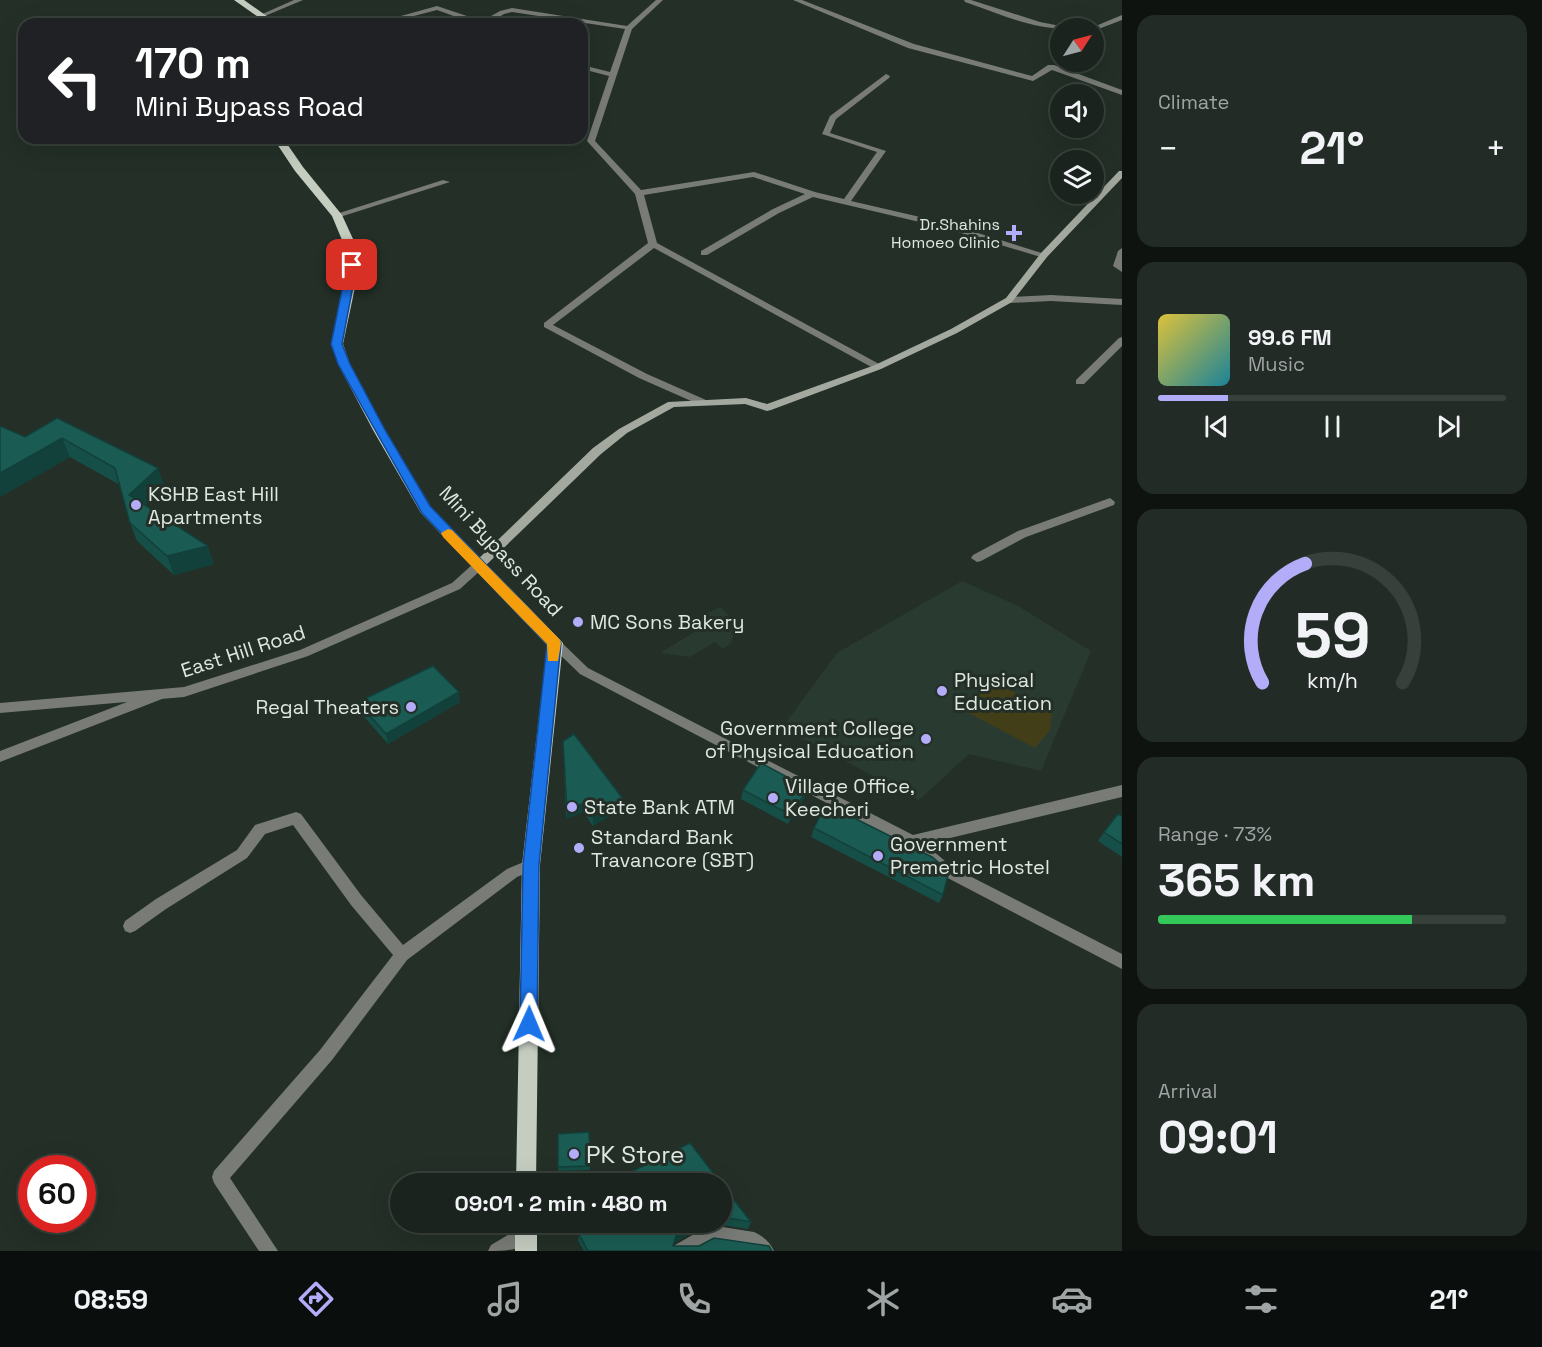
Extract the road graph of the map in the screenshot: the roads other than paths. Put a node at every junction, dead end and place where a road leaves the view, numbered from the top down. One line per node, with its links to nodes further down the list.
1 (238, 0): 6 (main road)
2 (300, 0): 6 (street)
3 (660, 0): 16 (street)
4 (796, 0): 20 (street)
5 (966, 0): 15 (street)
6 (262, 15): 8 (main road)
7 (1122, 17): 14 (street)
8 (266, 18)
9 (398, 18): 10 (street)
10 (466, 18)
11 (492, 18): 12 (street)
12 (567, 18)
13 (588, 21): 16 (street)
14 (1104, 25)
15 (1050, 26)
16 (629, 28): 18 (street)
17 (588, 69): 18 (street)
18 (613, 75): 24 (street)
19 (886, 76): 26 (street)
20 (1122, 93)
21 (282, 144): 27 (main road, Mini Bypass Road)
22 (1120, 179): 31 (main road)
23 (446, 182): 27 (street)
24 (639, 193): 25 (street); 28 (street)
25 (812, 194): 26 (street); 30 (street)
26 (846, 202): 31 (street)
27 (338, 215): 41 (main road, Mini Bypass Road)
28 (653, 244): 36 (street); 38 (street)
29 (1122, 251): 32 (street)
30 (704, 253)
31 (1044, 255): 33 (main road)
32 (1122, 269)
33 (1008, 300): 34 (street); 36 (main road)
34 (1122, 302)
35 (1122, 340): 37 (street)
36 (878, 368): 38 (main road)
37 (1080, 382)
38 (702, 402): 41 (main road)
39 (1110, 502): 40 (street)
40 (977, 558)
41 (478, 566): 42 (main road, Mini Bypass Road); 43 (street, East Hill Road)
42 (555, 643): 47 (street); 48 (main road, Mini Bypass Road)
43 (162, 694): 44 (street, East Hill Road); 45 (street)
44 (0, 708)
45 (0, 757)
46 (1122, 791): 47 (street)
47 (912, 841): 51 (street)
48 (531, 865): 50 (street); 52 (main road, Mini Bypass Road)
49 (130, 926): 50 (street)
50 (402, 956): 54 (street)
51 (1122, 962)
52 (526, 1173)
53 (526, 1236): 55 (street)
54 (270, 1251)
55 (497, 1251)
56 (681, 1251): 57 (street)
57 (765, 1251)

